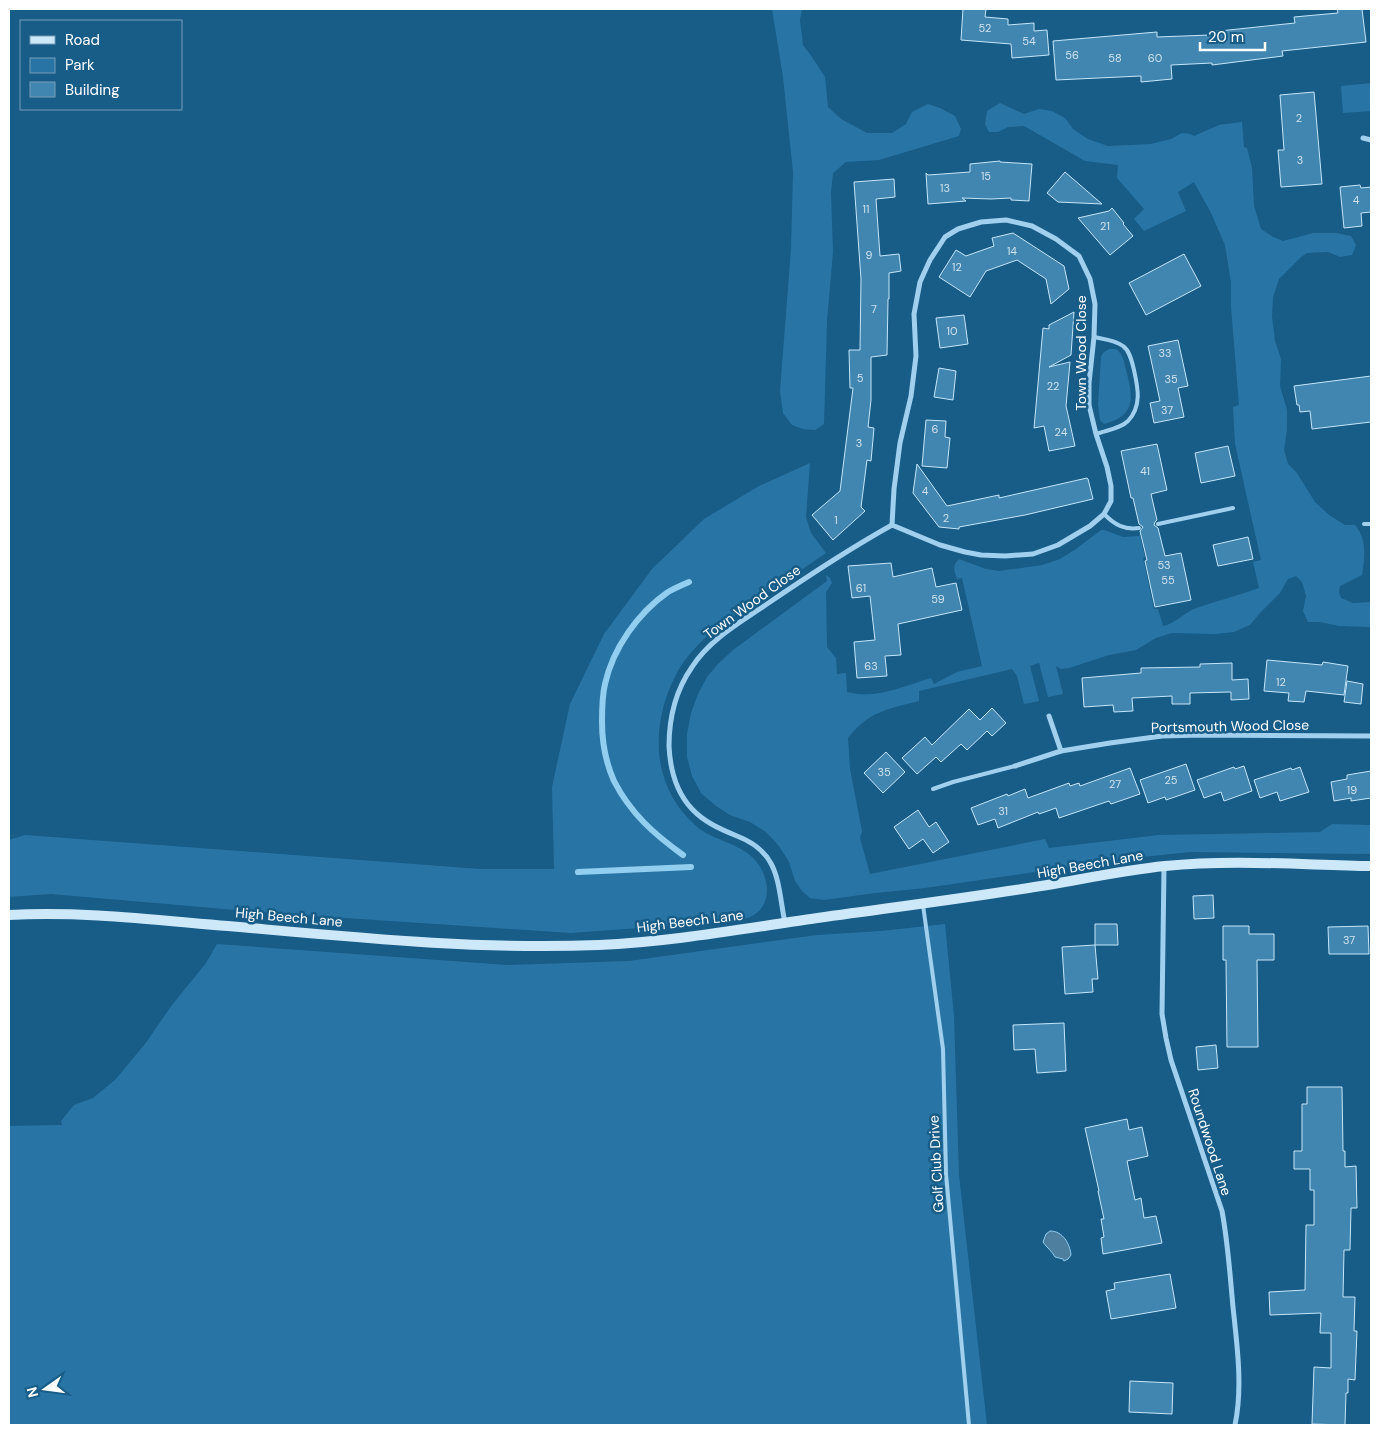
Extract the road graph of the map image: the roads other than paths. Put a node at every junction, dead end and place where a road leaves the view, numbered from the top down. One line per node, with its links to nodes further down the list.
1 (1363, 138): 2 (street)
2 (1371, 140)
3 (1094, 337): 4 (street, Town Wood Close); 4 (lane); 10 (street, Town Wood Close)
4 (1096, 434): 6 (street, Town Wood Close)
5 (1233, 508): 7 (lane)
6 (1104, 514): 10 (street); 11 (lane)
7 (1158, 524)
8 (1364, 524): 9 (lane)
9 (1371, 524)
10 (892, 525): 21 (street, Town Wood Close)
11 (1140, 528)
12 (1049, 716): 14 (street)
13 (1371, 736): 14 (street, Portsmouth Wood Close)
14 (1060, 751): 15 (street, Portsmouth Wood Close)
15 (1015, 766): 16 (lane, Portsmouth Wood Close)
16 (934, 789)
17 (1164, 866): 18 (street, High Beech Lane); 19 (street, High Beech Lane); 23 (street, Roundwood Lane)
18 (1371, 866)
19 (923, 902): 21 (street, High Beech Lane); 22 (lane, Golf Club Drive)
20 (9, 915): 21 (street, High Beech Lane)
21 (785, 923)
22 (969, 1425)
23 (1236, 1425)

